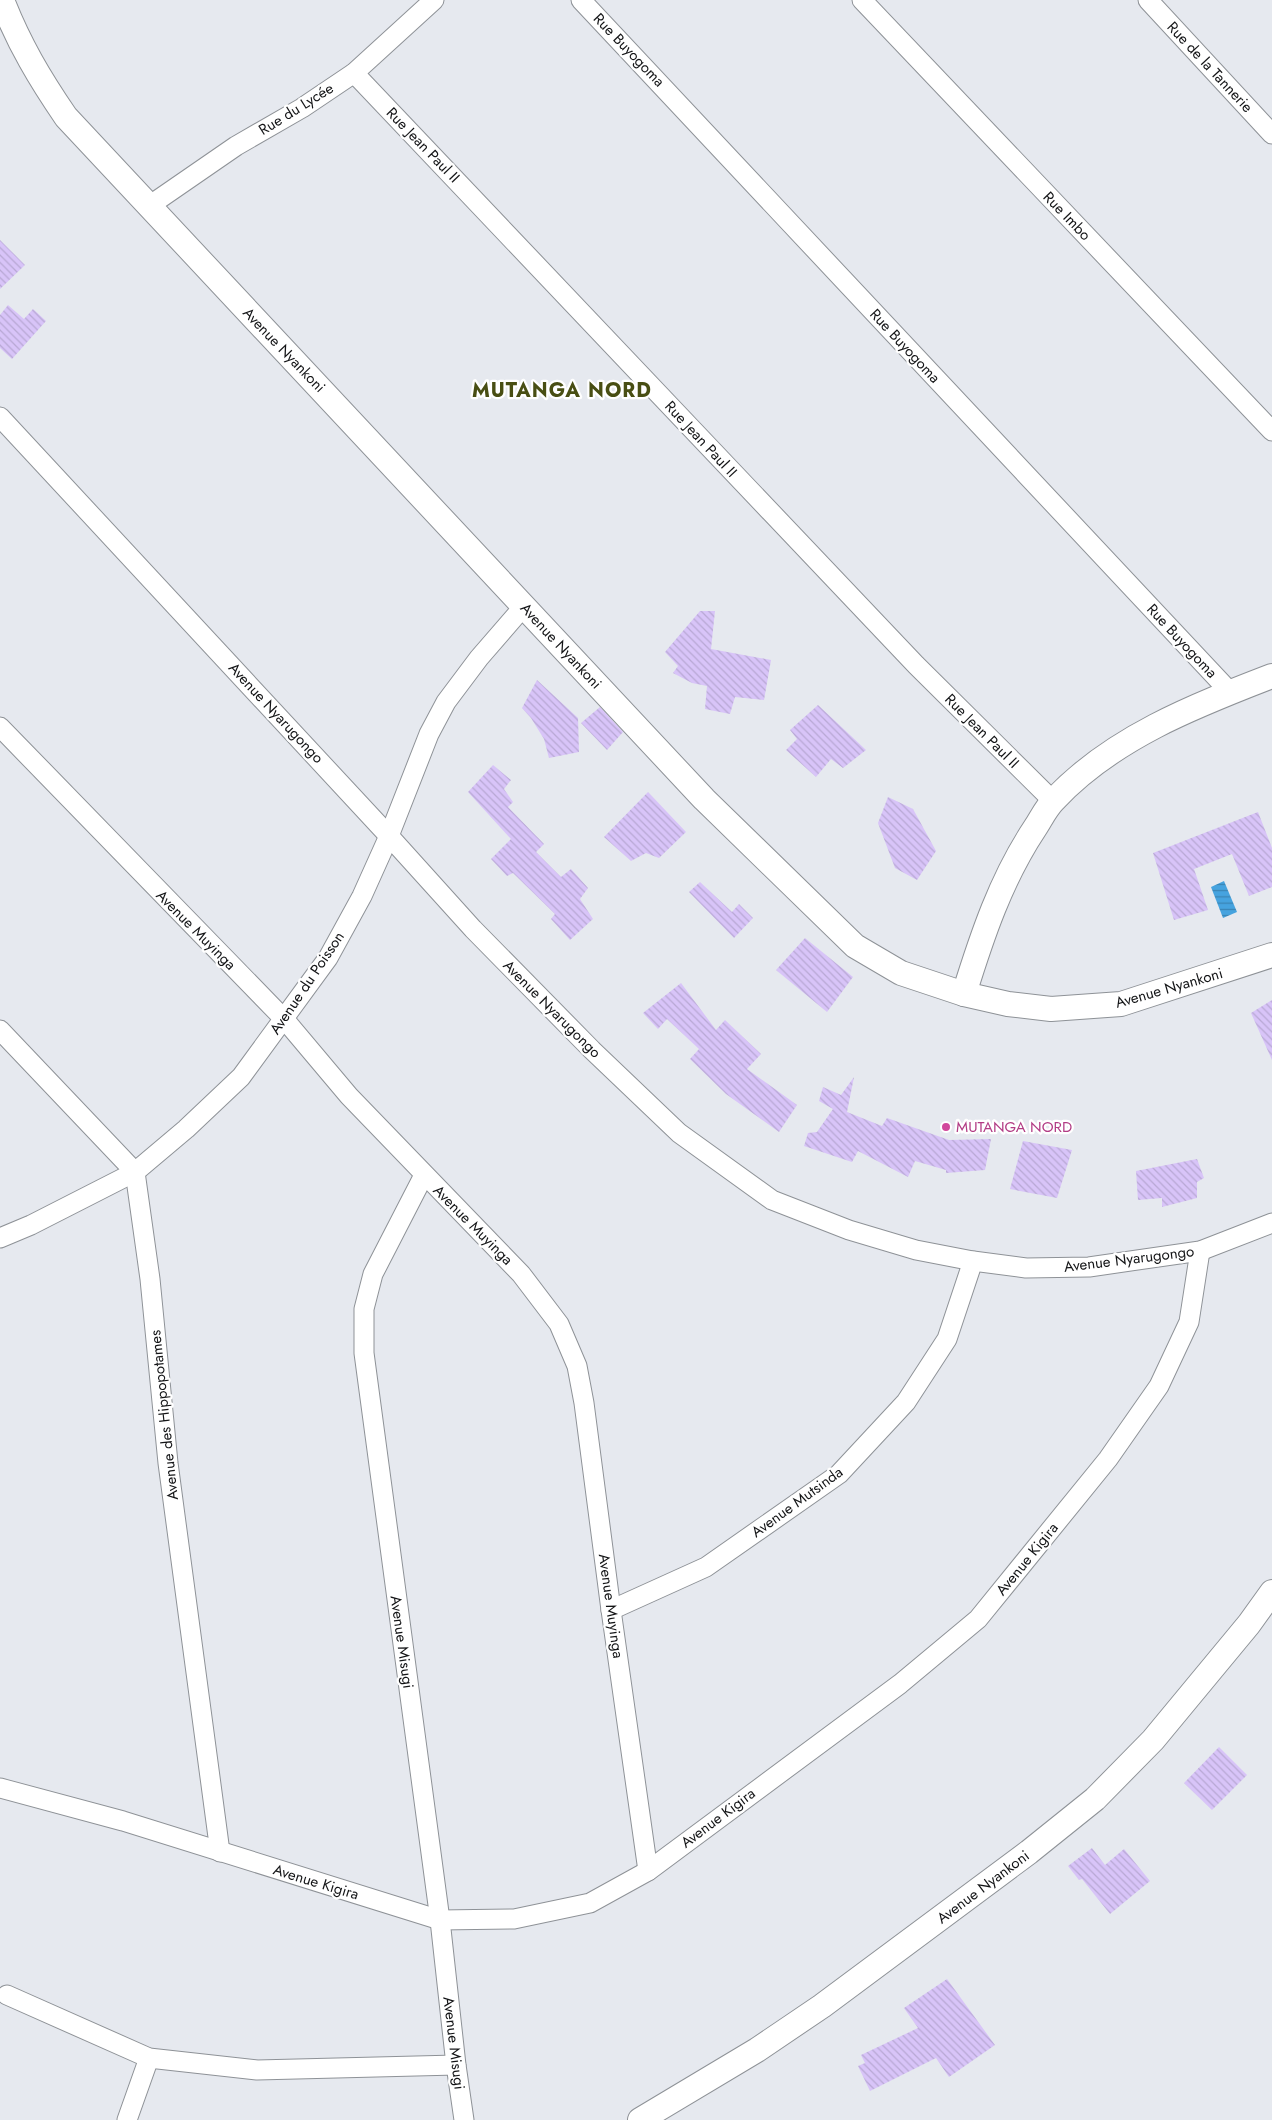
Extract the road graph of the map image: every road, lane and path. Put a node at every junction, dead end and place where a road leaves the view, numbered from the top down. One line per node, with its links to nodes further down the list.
1 (2, 0): 8 (street, Avenue Nyankoni)
2 (434, 0): 6 (street, Rue du Lycée)
3 (581, 0): 13 (street, Rue Buyogoma)
4 (862, 0): 10 (street, Rue Imbo)
5 (1148, 0): 7 (street, Rue de la Tannerie)
6 (354, 73): 8 (street, Rue du Lycée); 15 (street, Rue Jean Paul II)
7 (1272, 134)
8 (149, 206): 11 (street, Avenue Nyankoni)
9 (0, 417): 16 (street, Avenue Nyarugongo)
10 (1272, 431)
11 (524, 606): 16 (street, Avenue du Poisson); 18 (street, Avenue Nyankoni)
12 (1272, 676): 13 (street)
13 (1230, 692): 15 (street)
14 (0, 728): 19 (street, Avenue Muyinga)
15 (1053, 801): 18 (street)
16 (389, 836): 19 (street, Avenue du Poisson); 26 (street, Avenue Nyarugongo)
17 (1272, 956): 18 (street, Avenue Nyankoni)
18 (964, 994)
19 (285, 1020): 21 (street, Avenue du Poisson); 22 (street, Avenue Muyinga)
20 (0, 1030): 21 (street)
21 (135, 1172): 24 (street, Avenue du Poisson); 30 (street, Avenue des Hippopotames)
22 (424, 1175): 28 (street, Avenue Muyinga); 32 (street, Avenue Misugi)
23 (1272, 1223): 25 (street, Avenue Nyarugongo)
24 (0, 1238)
25 (1200, 1251): 26 (street, Avenue Nyarugongo); 31 (street, Avenue Kigira)
26 (973, 1261): 28 (street, Avenue Mutsinda)
27 (1272, 1592): 38 (street, Avenue Nyankoni)
28 (611, 1610): 31 (street, Avenue Muyinga)
29 (0, 1786): 30 (street, Avenue Kigira)
30 (220, 1852): 32 (street, Avenue Kigira)
31 (648, 1871): 32 (street, Avenue Kigira)
32 (440, 1920): 35 (street, Avenue Misugi)
33 (7, 1995): 34 (street)
34 (149, 2058): 35 (street); 36 (street)
35 (456, 2065): 37 (street, Avenue Misugi)
36 (127, 2120)
37 (464, 2120)
38 (640, 2120)

